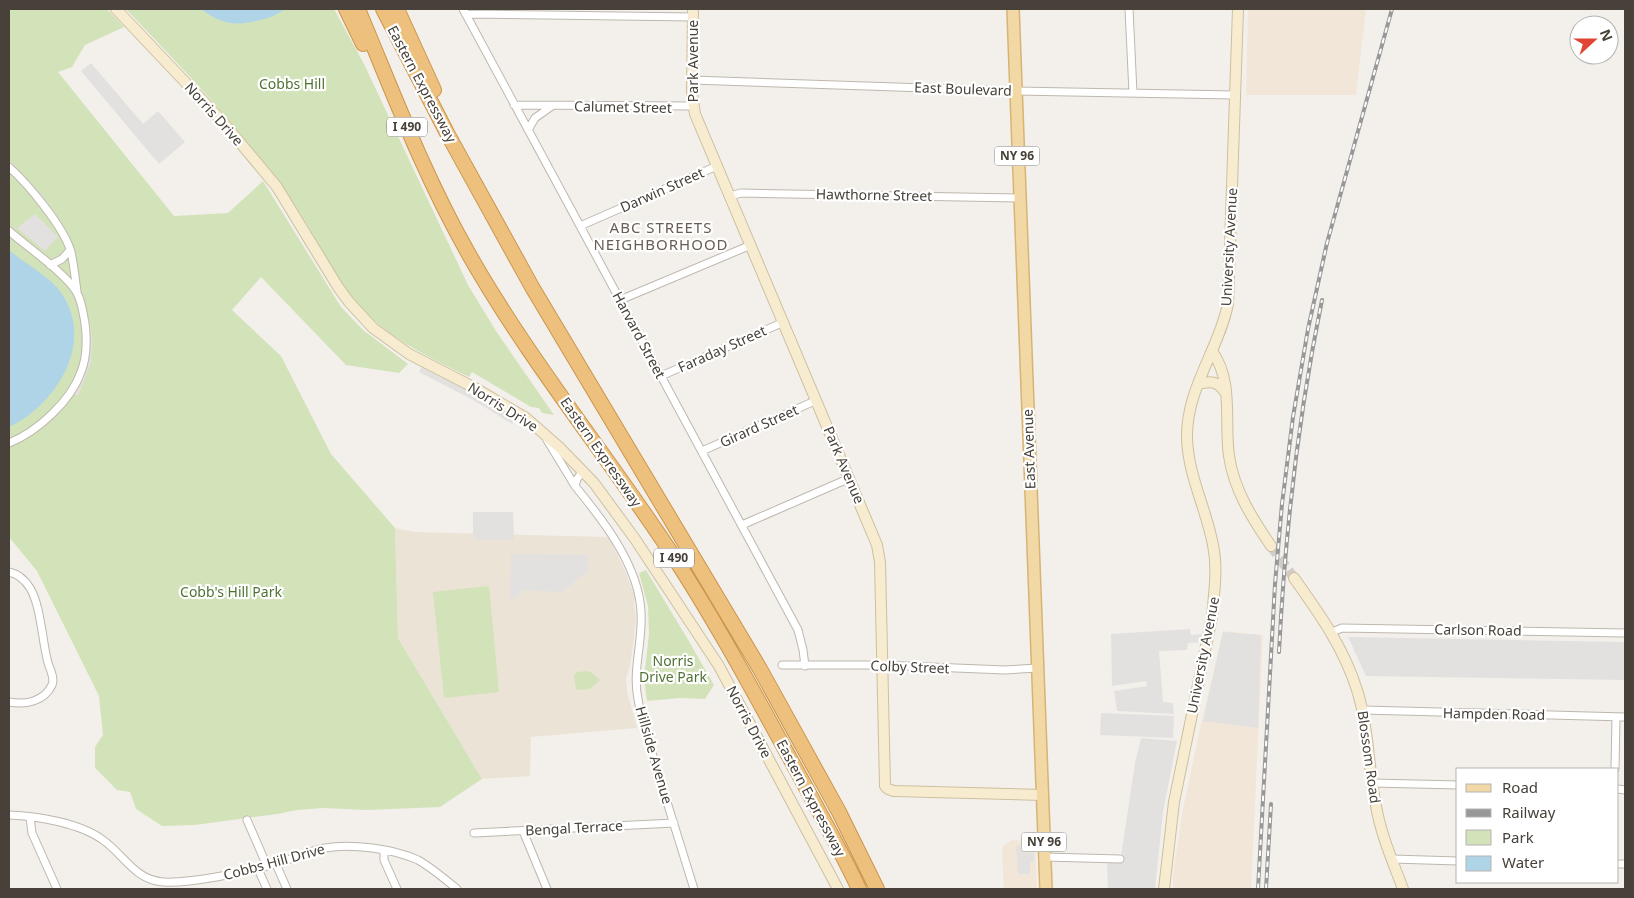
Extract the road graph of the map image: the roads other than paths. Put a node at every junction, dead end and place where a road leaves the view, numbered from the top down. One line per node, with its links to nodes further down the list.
1 (116, 9): 38 (street, Norris Drive)
2 (346, 9): 19 (highway)
3 (358, 9): 19 (highway, Eastern Expressway / I 490)
4 (382, 9): 24 (highway, Eastern Expressway / I 490)
5 (398, 9): 24 (highway)
6 (1013, 9): 12 (main road, East Avenue / NY 96)
7 (1129, 9): 13 (street)
8 (1238, 9): 14 (street, University Avenue)
9 (464, 12): 10 (street); 15 (street, Harvard Street)
10 (693, 13): 11 (street, Park Avenue)
11 (692, 80): 12 (street, East Boulevard); 17 (street, Park Avenue)
12 (1015, 91): 13 (street, East Boulevard); 23 (main road, East Avenue / NY 96)
13 (1133, 93): 14 (street, East Boulevard)
14 (1234, 95): 33 (street, University Avenue)
15 (514, 106): 16 (street, Calumet Street); 18 (street, Harvard Street)
16 (552, 106): 17 (street, Calumet Street); 18 (street)
17 (693, 106): 20 (street, Park Avenue)
18 (528, 130): 25 (street, Harvard Street)
19 (419, 155): 86 (highway, Eastern Expressway / I 490)
20 (717, 166): 22 (street, Park Avenue); 25 (street, Darwin Street)
21 (9, 167): 28 (street)
22 (730, 196): 23 (street, Hawthorne Street); 27 (street, Park Avenue)
23 (1019, 198): 53 (main road, East Avenue / NY 96)
24 (486, 205): 77 (highway, Eastern Expressway / I 490)
25 (580, 226): 31 (street, Harvard Street)
26 (9, 231): 29 (street)
27 (751, 245): 31 (street); 32 (street, Park Avenue)
28 (70, 250): 29 (street); 30 (street)
29 (50, 266): 30 (street)
30 (77, 292): 39 (street)
31 (620, 300): 34 (street, Harvard Street)
32 (784, 322): 34 (street, Faraday Street); 37 (street, Park Avenue)
33 (1212, 351): 35 (street, University Avenue); 36 (street)
34 (661, 376): 40 (street, Harvard Street)
35 (1198, 384): 36 (street); 88 (street, University Avenue)
36 (1226, 395): 45 (street)
37 (817, 400): 40 (street, Girard Street); 42 (street, Park Avenue)
38 (539, 429): 41 (street, Norris Drive); 43 (street, Hillside Avenue)
39 (9, 443)
40 (702, 451): 44 (street, Harvard Street)
41 (584, 471): 43 (street); 85 (street, Norris Drive)
42 (850, 478): 44 (street); 51 (street, Park Avenue)
43 (575, 486): 65 (street, Hillside Avenue)
44 (742, 525): 52 (street, Harvard Street)
45 (1271, 546)
46 (9, 572): 54 (street)
47 (1294, 578): 48 (street, Blossom Road)
48 (1332, 632): 49 (street, Carlson Road); 55 (street, Blossom Road)
49 (1625, 633)
50 (782, 665): 52 (street, Colby Street)
51 (882, 665): 52 (street, Colby Street); 53 (street, Colby Street); 61 (street, Park Avenue)
52 (805, 666)
53 (1038, 668): 61 (main road, East Avenue / NY 96)
54 (9, 702)
55 (1363, 710): 56 (street, Hampden Road); 59 (street, Blossom Road)
56 (1616, 717): 57 (street, Hampden Road); 58 (street)
57 (1625, 717)
58 (1615, 768)
59 (1372, 783): 60 (street); 71 (street, Blossom Road)
60 (1456, 785)
61 (1043, 795): 69 (main road, East Avenue / NY 96)
62 (9, 815): 63 (street, Cobbs Hill Drive)
63 (30, 817): 76 (street, Cobbs Hill Drive); 78 (street)
64 (247, 820): 74 (street)
65 (674, 823): 66 (street, Bengal Terrace); 84 (street, Hillside Avenue)
66 (522, 831): 67 (street, Bengal Terrace); 83 (street)
67 (474, 833)
68 (384, 851): 73 (street, Cobbs Hill Drive); 81 (street); 82 (street, Cobbs Hill Drive)
69 (1045, 857): 70 (street); 87 (main road, East Avenue / NY 96)
70 (1120, 859)
71 (1392, 859): 72 (street); 89 (street, Blossom Road)
72 (1456, 861)
73 (276, 864): 74 (street, Cobbs Hill Drive); 80 (street)
74 (267, 866): 75 (street, Cobbs Hill Drive)
75 (258, 869): 76 (street, Cobbs Hill Drive); 79 (street)
76 (163, 886)
77 (877, 888)
78 (57, 889)
79 (267, 889)
80 (287, 889)
81 (397, 889)
82 (457, 889)
83 (547, 889)
84 (694, 889)
85 (838, 889)
86 (859, 889)
87 (1046, 889)
88 (1164, 889)
89 (1403, 889)

